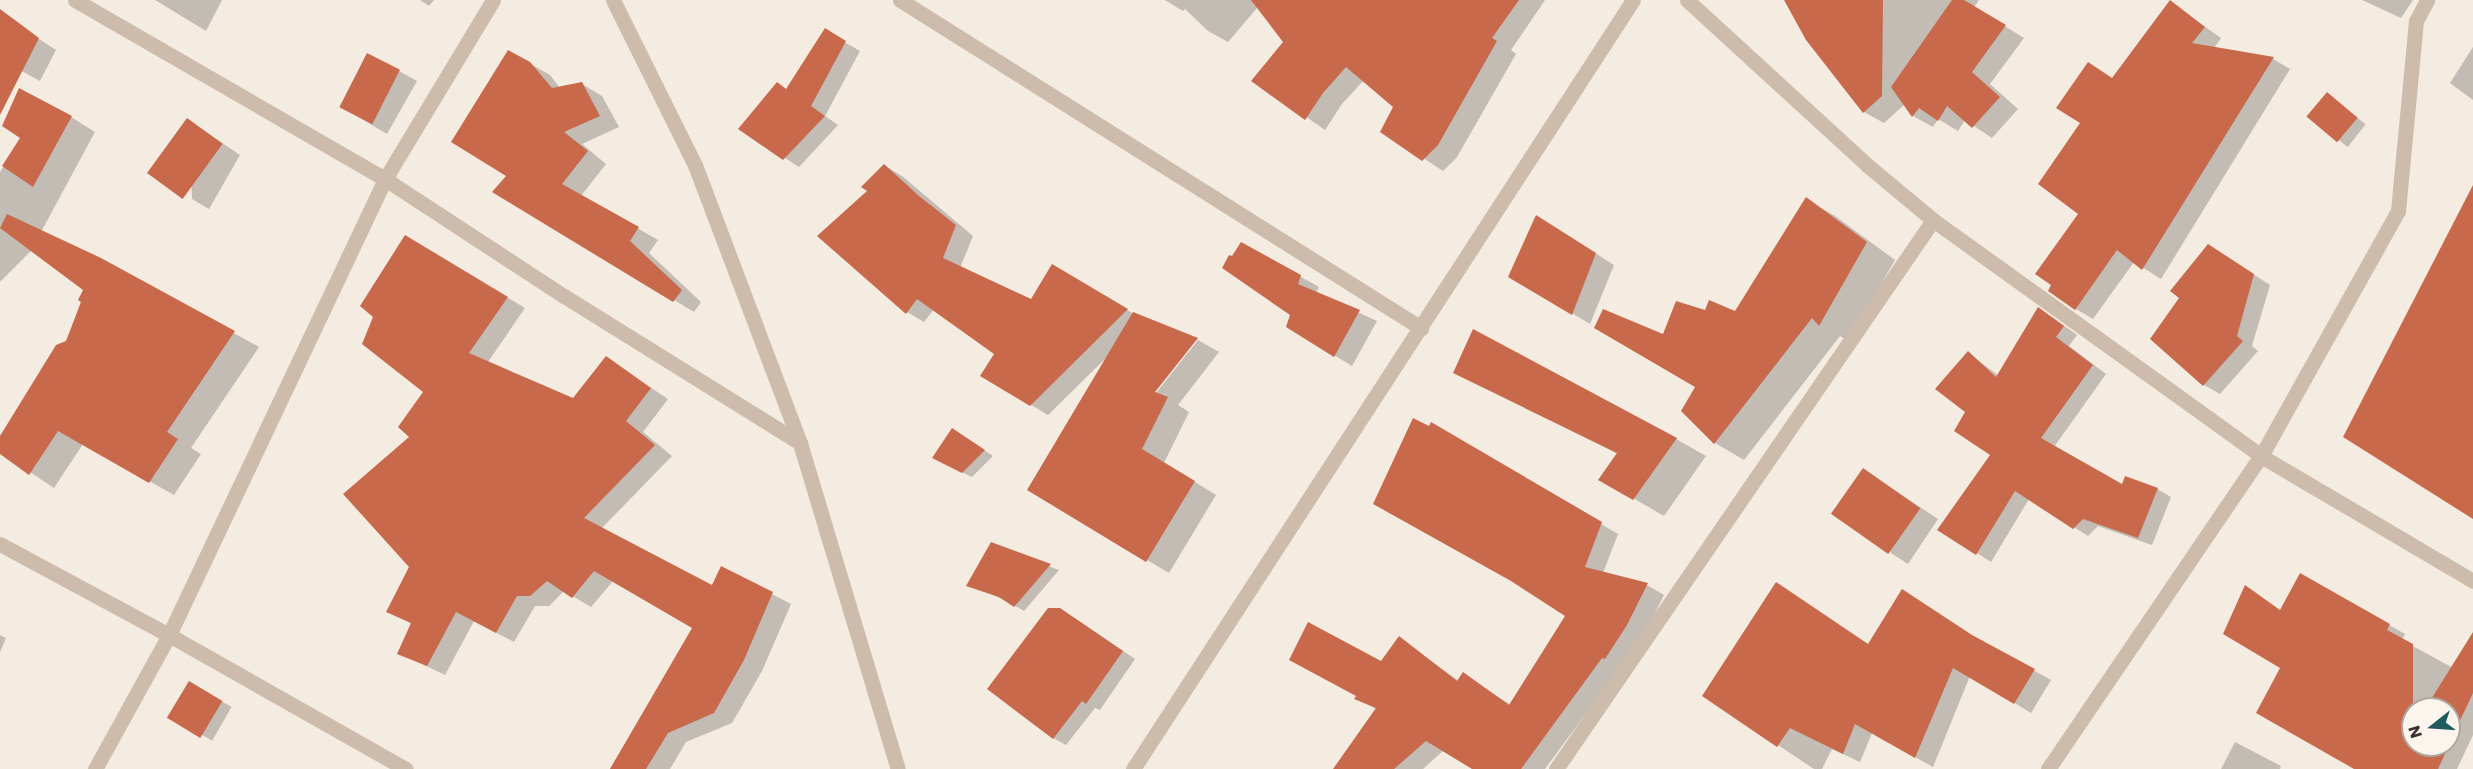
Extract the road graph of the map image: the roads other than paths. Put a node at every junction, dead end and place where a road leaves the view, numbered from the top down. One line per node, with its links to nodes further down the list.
1 (75, 0): 8 (street)
2 (493, 0): 8 (street)
3 (613, 0): 11 (street)
4 (900, 0): 10 (street)
5 (1633, 0): 10 (street)
6 (1687, 0): 9 (street)
7 (2427, 0): 12 (street)
8 (385, 179): 11 (street); 15 (street)
9 (1933, 220): 12 (street); 20 (street)
10 (1421, 328): 19 (street)
11 (800, 443): 18 (street)
12 (2261, 456): 14 (street); 21 (street)
13 (0, 544): 15 (street)
14 (2473, 581)
15 (169, 635): 16 (street); 17 (street)
16 (95, 769)
17 (406, 769)
18 (898, 769)
19 (1133, 769)
20 (1556, 769)
21 (2048, 769)

